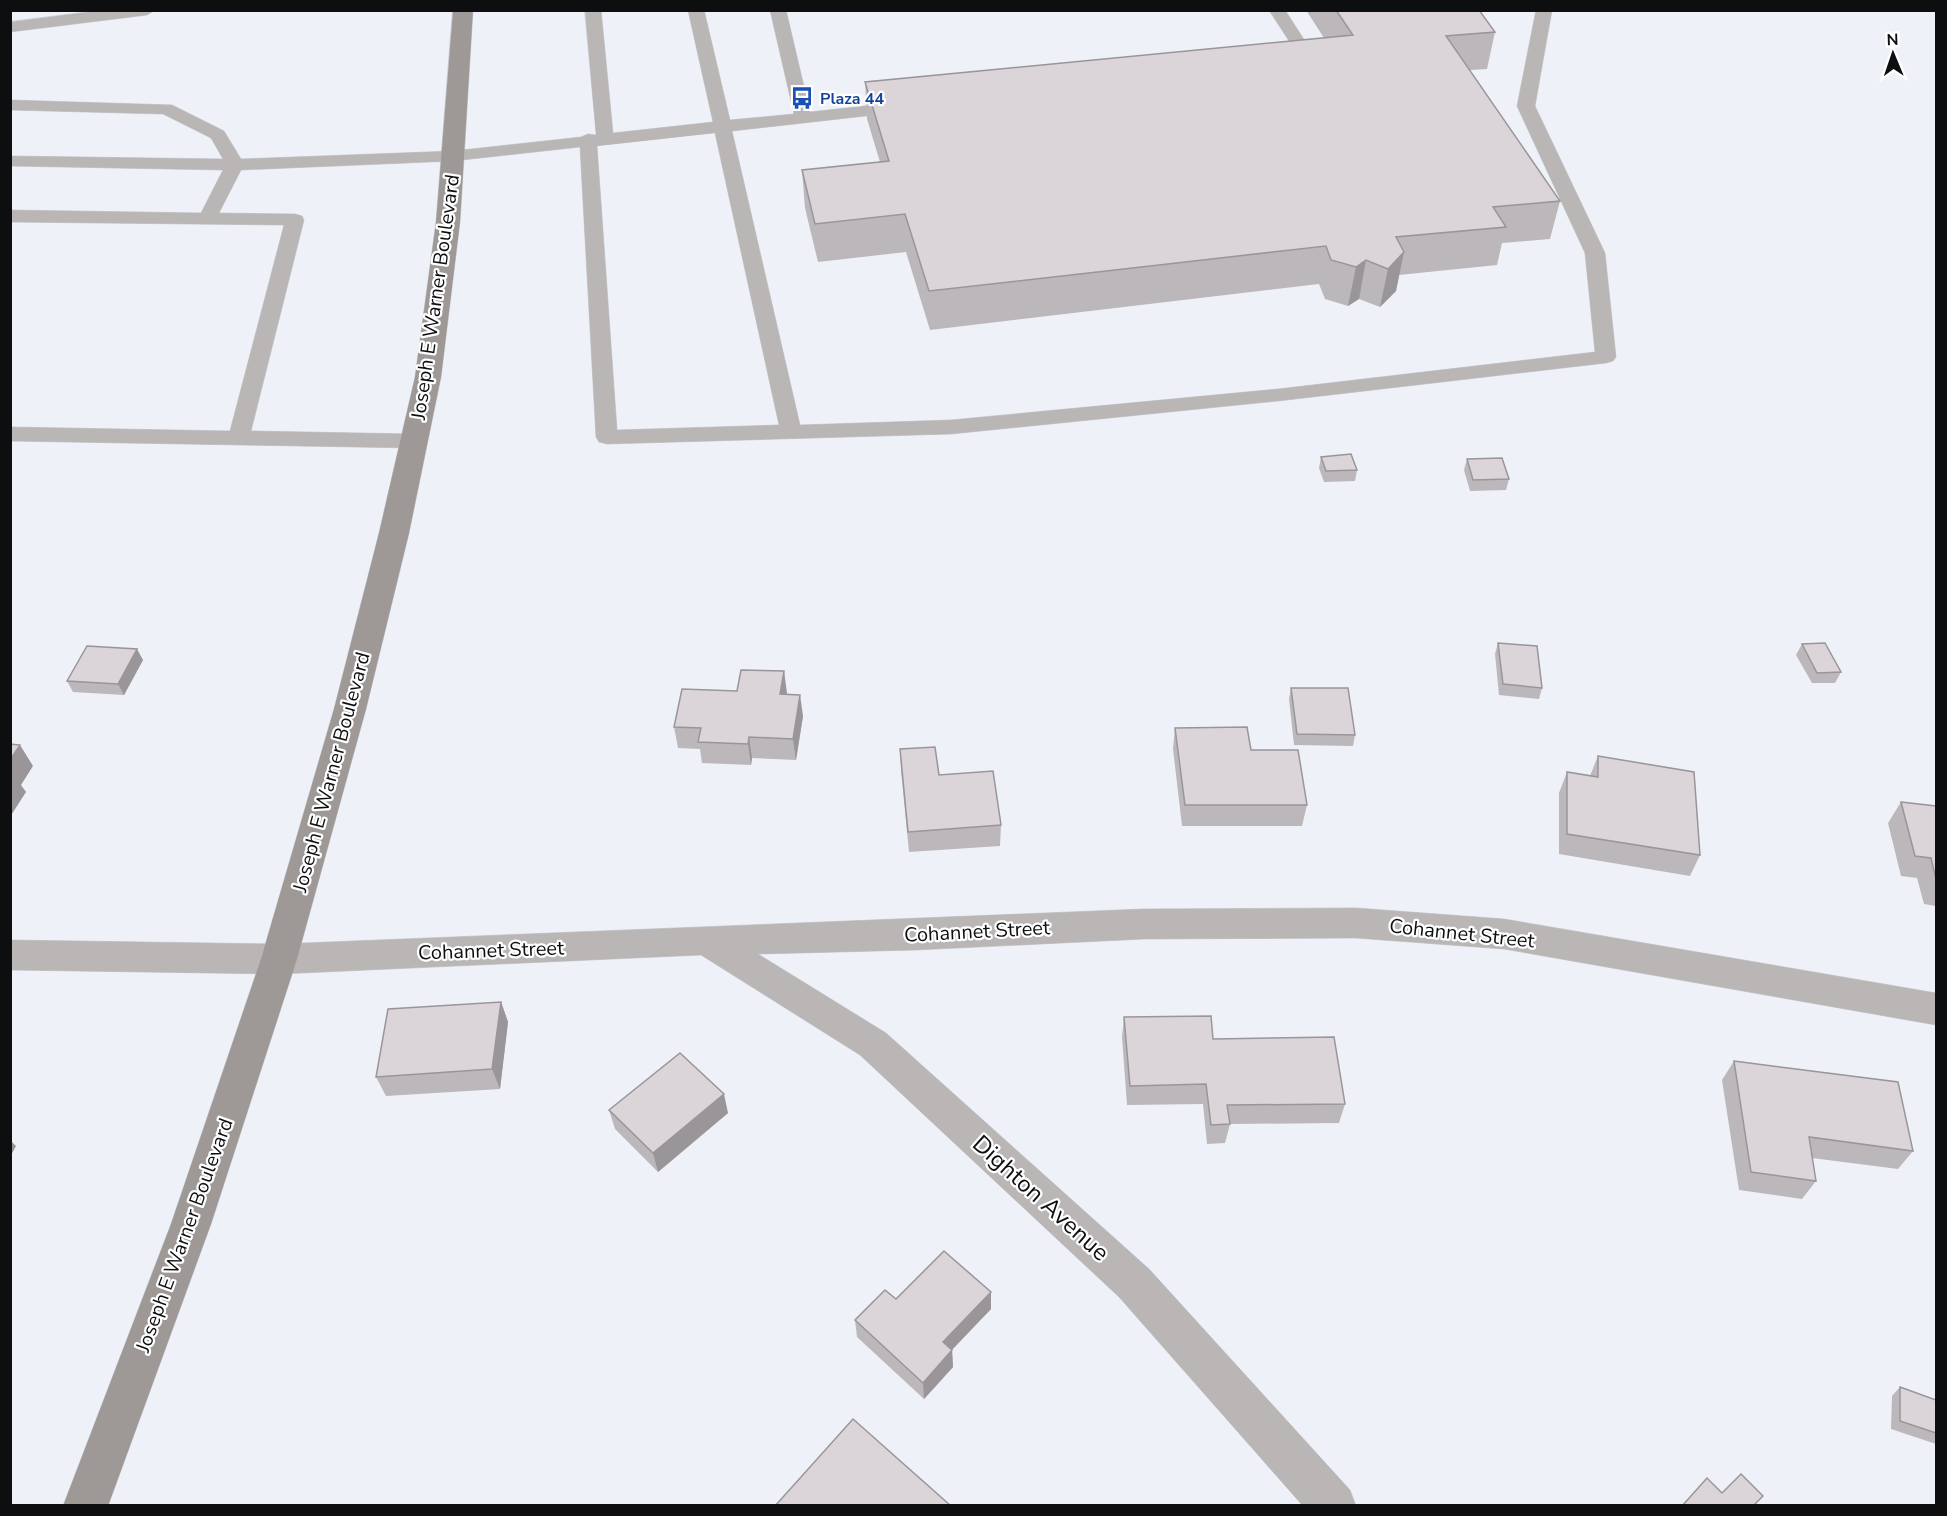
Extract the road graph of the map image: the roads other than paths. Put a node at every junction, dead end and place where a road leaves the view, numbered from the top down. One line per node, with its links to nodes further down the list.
1 (147, 10): 8 (lane)
2 (463, 10): 15 (main road, Joseph E Warner Boulevard)
3 (593, 10): 14 (lane)
4 (696, 10): 13 (lane)
5 (777, 10): 12 (lane)
6 (1277, 10): 9 (lane)
7 (1544, 10): 20 (lane)
8 (10, 27)
9 (1274, 68)
10 (10, 105): 17 (lane)
11 (913, 106): 12 (lane)
12 (803, 117): 13 (lane)
13 (721, 126): 14 (lane); 20 (lane)
14 (597, 139): 15 (lane); 20 (lane)
15 (453, 156): 17 (lane); 23 (main road, Joseph E Warner Boulevard)
16 (10, 161): 17 (lane)
17 (235, 165): 19 (lane)
18 (10, 216): 19 (lane)
19 (207, 219): 22 (lane)
20 (791, 432)
21 (10, 434): 22 (lane)
22 (239, 438): 23 (lane)
23 (414, 441): 26 (main road, Joseph E Warner Boulevard)
24 (706, 940): 26 (street, Cohannet Street); 27 (street, Cohannet Street); 29 (street, Dighton Avenue)
25 (10, 955): 26 (street, Cohannet Street)
26 (279, 959): 28 (main road, Joseph E Warner Boulevard)
27 (1936, 1009)
28 (85, 1506)
29 (1334, 1506)

